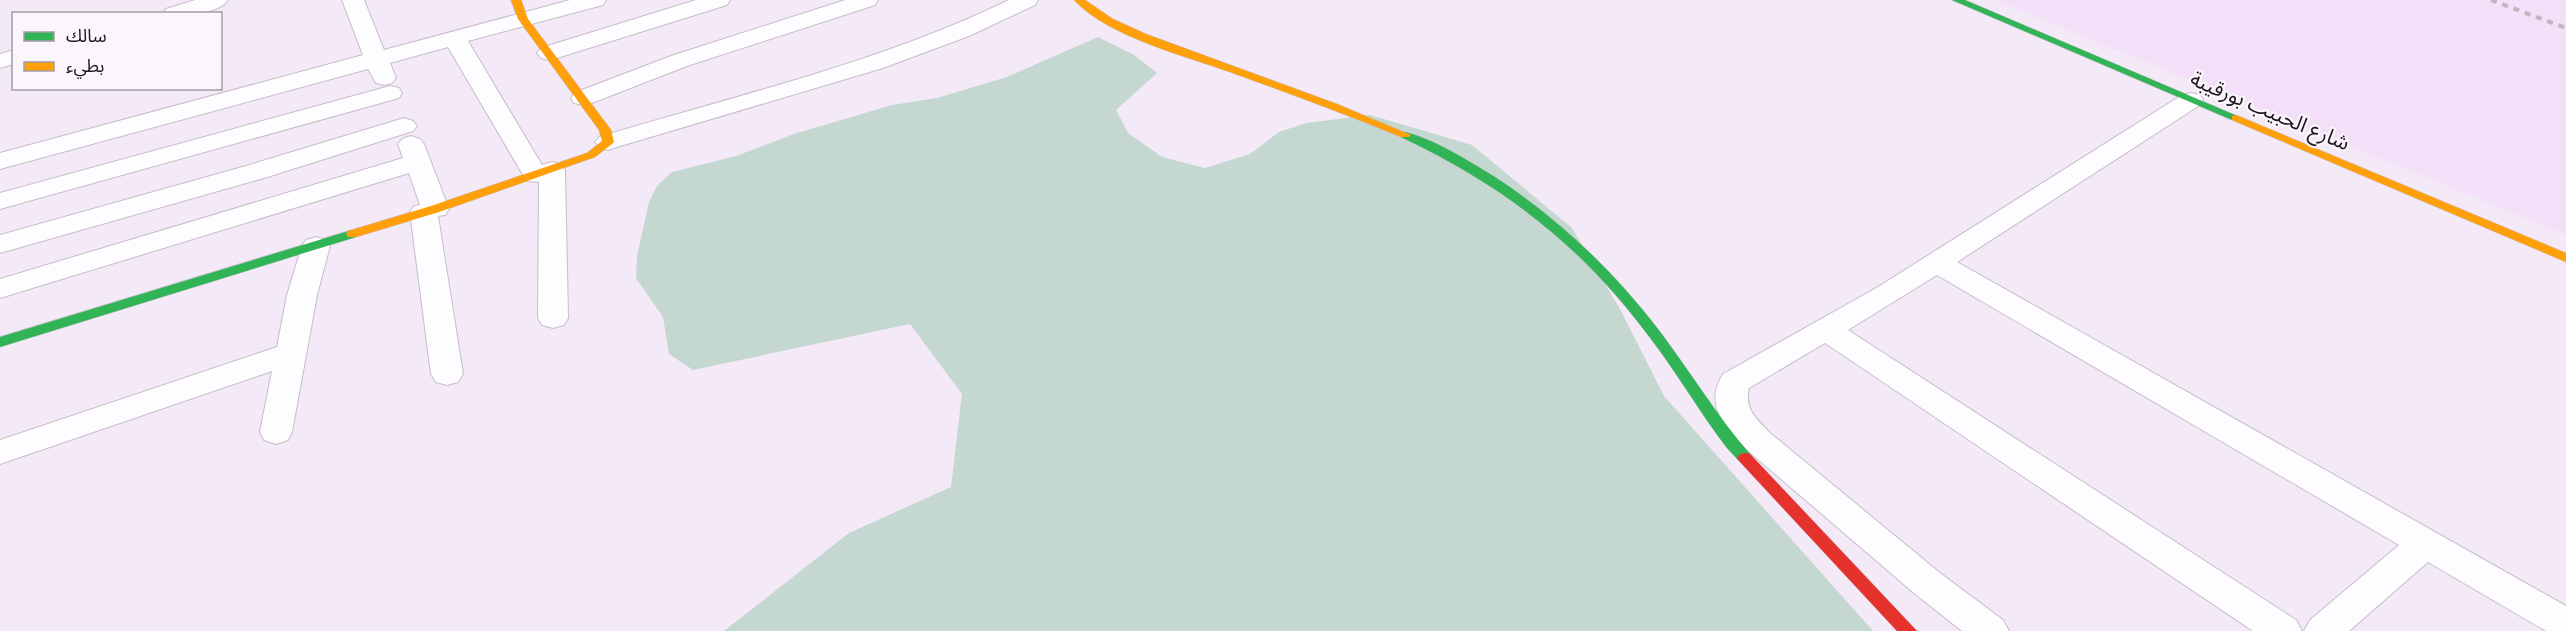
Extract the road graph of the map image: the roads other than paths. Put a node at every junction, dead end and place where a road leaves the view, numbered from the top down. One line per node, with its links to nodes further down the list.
1 (217, 0): 10 (street)
2 (353, 0): 13 (street)
3 (595, 0): 9 (street)
4 (718, 0): 12 (street)
5 (867, 0): 15 (street)
6 (1027, 0): 18 (street)
7 (1079, 0): 38 (street)
8 (1958, 0): 16 (street, شارع الحبيب بورقيبة)
9 (520, 9): 11 (street); 12 (street)
10 (180, 12)
11 (455, 38): 13 (street); 21 (street)
12 (549, 53): 15 (street)
13 (375, 60): 14 (street); 19 (street)
14 (390, 93): 17 (street); 22 (street)
15 (584, 98): 18 (street)
16 (2191, 100): 26 (street, شارع الحبيب بورقيبة); 27 (street)
17 (404, 126): 20 (street); 24 (street)
18 (608, 142): 21 (street)
19 (0, 161)
20 (418, 162): 23 (street); 28 (street)
21 (544, 172): 23 (street); 29 (street)
22 (0, 201)
23 (429, 210): 25 (street); 33 (street)
24 (0, 244)
25 (316, 246): 31 (street); 32 (street)
26 (2566, 258)
27 (1937, 263): 30 (street); 36 (street)
28 (0, 289)
29 (553, 318)
30 (1827, 330): 39 (street); 40 (street)
31 (0, 342)
32 (289, 354): 34 (street); 35 (street)
33 (447, 374)
34 (276, 432)
35 (0, 452)
36 (2426, 543): 37 (street); 41 (street)
37 (2566, 624)
38 (1908, 631)
39 (1990, 631)
40 (2283, 631)
41 (2323, 631)

